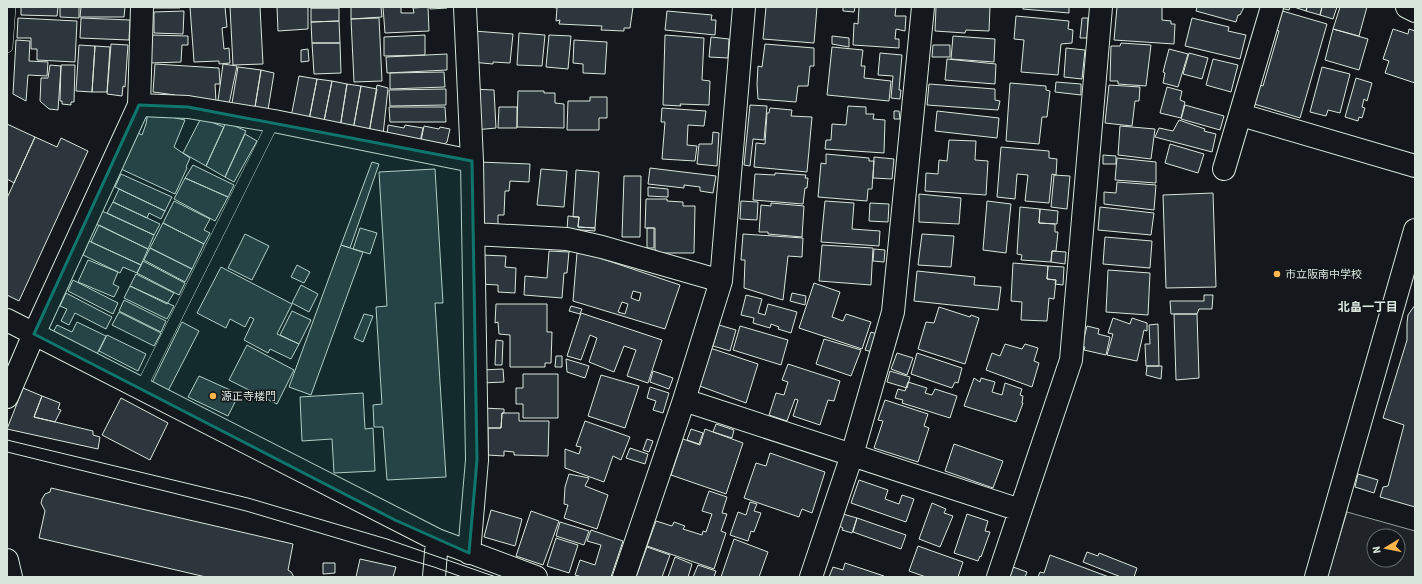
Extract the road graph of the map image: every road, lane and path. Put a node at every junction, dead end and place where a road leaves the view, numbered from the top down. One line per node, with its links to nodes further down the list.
1 (10, 7): 10 (lane)
2 (142, 7): 11 (street)
3 (465, 7): 14 (street)
4 (744, 7): 19 (street)
5 (923, 7): 25 (street)
6 (1101, 7): 26 (street)
7 (1272, 7): 12 (street)
8 (1407, 7): 9 (street)
9 (1415, 11)
10 (7, 47)
11 (139, 106): 13 (street); 21 (street)
12 (1241, 115): 15 (street); 16 (street)
13 (274, 122): 14 (street); 22 (lane)
14 (472, 161): 17 (street)
15 (1415, 166)
16 (1224, 169)
17 (474, 234): 19 (street); 28 (street)
18 (1414, 238): 36 (street)
19 (721, 281): 24 (street)
20 (7, 320): 21 (street)
21 (34, 334): 22 (street); 23 (street)
22 (141, 388): 27 (street)
23 (7, 397)
24 (684, 400): 25 (street); 33 (street)
25 (852, 455): 26 (street); 34 (street)
26 (1020, 510): 35 (street)
27 (437, 540): 28 (street); 30 (street)
28 (469, 553): 32 (street)
29 (7, 560): 31 (street)
30 (435, 576)
31 (11, 577)
32 (536, 577)
33 (624, 577)
34 (811, 577)
35 (998, 577)
36 (1316, 577)

